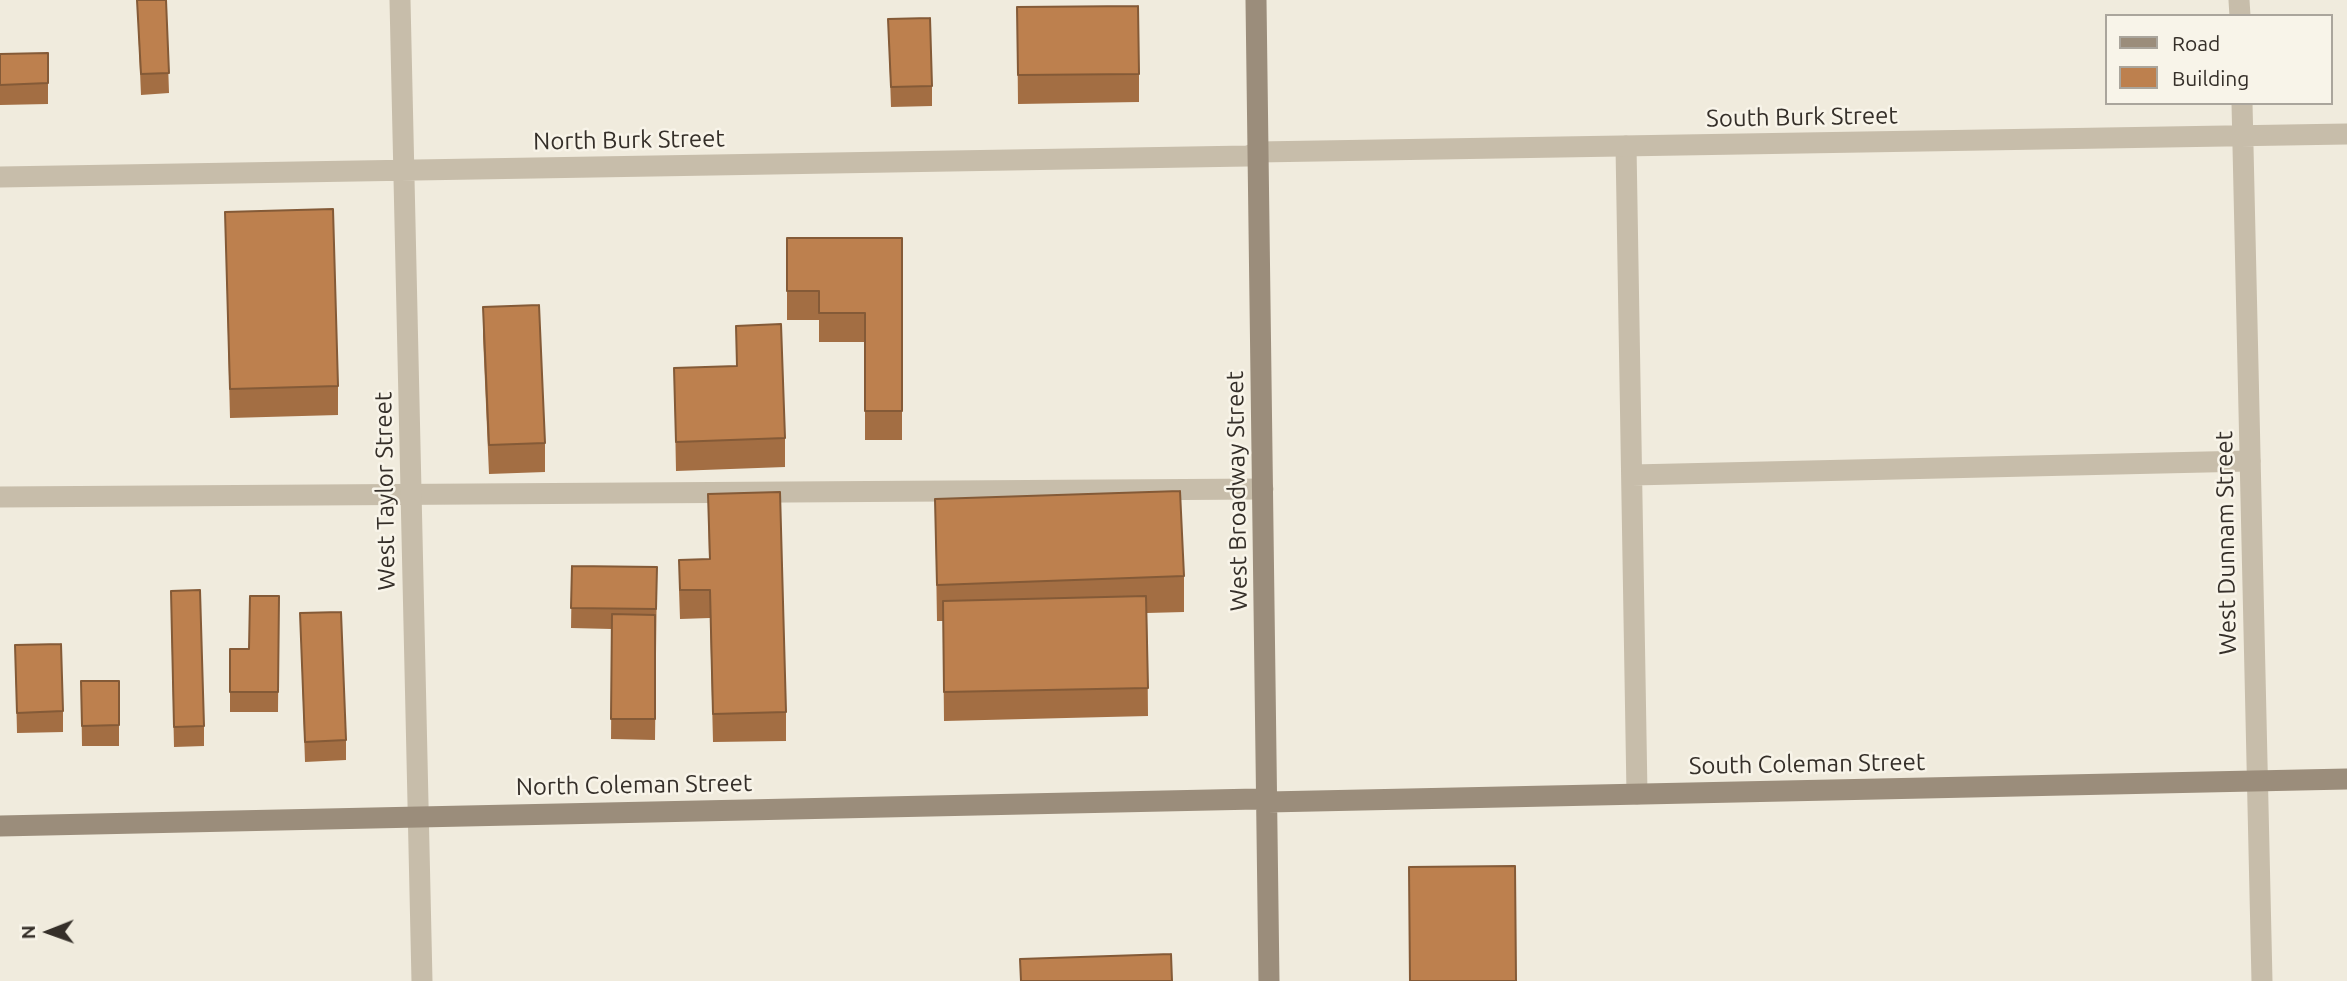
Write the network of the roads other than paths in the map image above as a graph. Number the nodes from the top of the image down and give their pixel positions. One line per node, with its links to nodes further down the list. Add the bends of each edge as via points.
1 (400, 0): 8 (street, West Taylor Street)
2 (1256, 0): 7 (street, West Broadway Street)
3 (2242, 105): 5 (street, West Dunnam Street)
4 (2347, 134): 5 (street, South Burk Street)
5 (2242, 136): 6 (street, South Burk Street); 10 (street, West Dunnam Street)
6 (1626, 146): 7 (street, South Burk Street); 11 (street)
7 (1258, 152): 8 (street, North Burk Street, via 1248,156); 12 (street, West Broadway Street)
8 (404, 170): 9 (street, North Burk Street); 13 (street, West Taylor Street)
9 (0, 177)
10 (2250, 461): 11 (street); 16 (street, West Dunnam Street)
11 (1632, 475): 17 (street)
12 (1263, 489): 13 (street); 18 (street, West Broadway Street)
13 (412, 495): 14 (street); 19 (street, West Taylor Street)
14 (0, 497)
15 (2347, 779): 16 (street, South Coleman Street)
16 (2258, 781): 17 (street, South Coleman Street); 23 (street, West Dunnam Street)
17 (1637, 794): 18 (street, South Coleman Street)
18 (1268, 802): 19 (street, North Coleman Street); 22 (street, West Broadway Street)
19 (419, 816): 20 (street, North Coleman Street); 21 (street, West Taylor Street)
20 (0, 826)
21 (422, 981)
22 (1269, 981)
23 (2262, 981)

